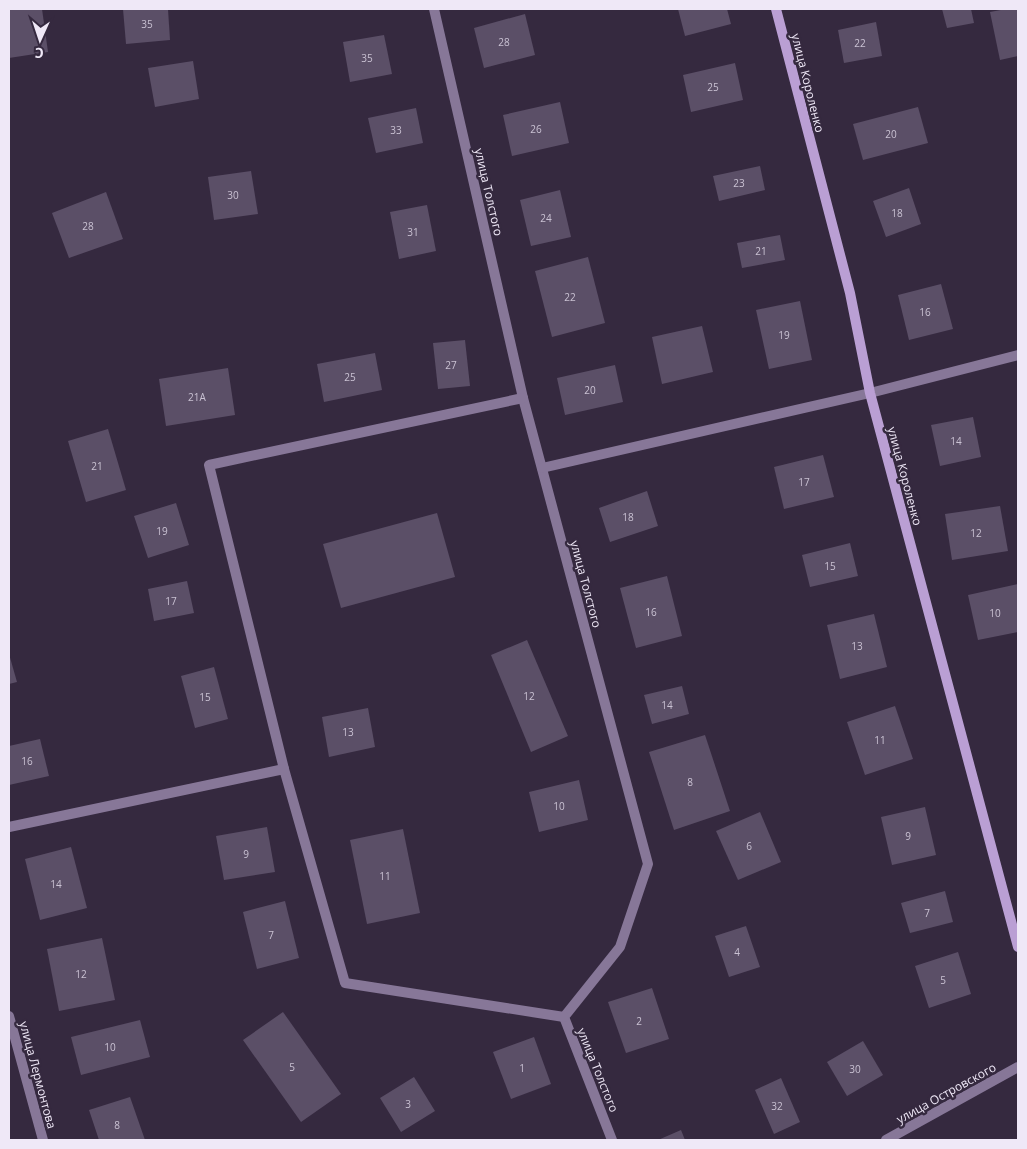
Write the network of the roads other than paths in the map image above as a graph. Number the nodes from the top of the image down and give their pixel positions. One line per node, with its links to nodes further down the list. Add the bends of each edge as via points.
1 (434, 9): 5 (street, улица Толстого)
2 (776, 9): 4 (street, улица Короленко, via 850,293)
3 (1018, 356): 4 (street)
4 (870, 393): 6 (street); 9 (street, улица Короленко)
5 (523, 398): 6 (street, улица Толстого); 7 (street, via 209,466)
6 (542, 468): 11 (street, улица Толстого, via 648,864 620,947)
7 (284, 769): 8 (street); 11 (street, via 345,983)
8 (9, 827)
9 (1018, 947)
10 (9, 1016): 13 (street, улица Лермонтова)
11 (564, 1018): 14 (street, улица Толстого)
12 (1018, 1067): 15 (street, улица Островского)
13 (43, 1140)
14 (612, 1140)
15 (886, 1140)

